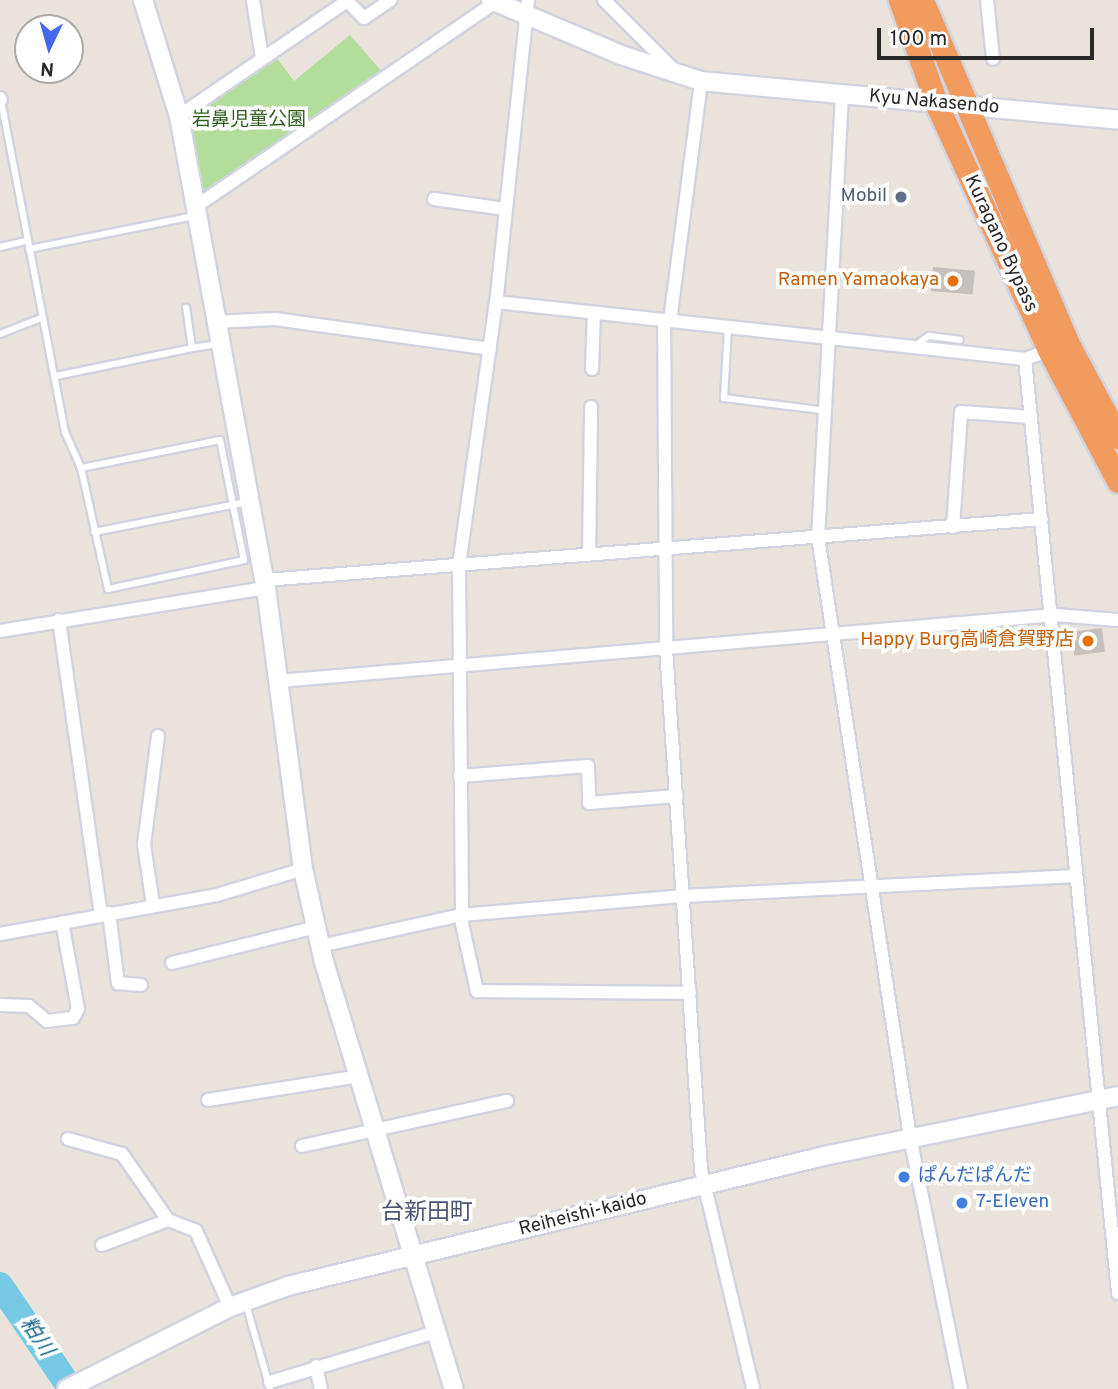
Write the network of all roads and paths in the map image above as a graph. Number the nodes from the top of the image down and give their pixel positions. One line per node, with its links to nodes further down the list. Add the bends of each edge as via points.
1 (143, 0): 18 (street)
2 (253, 0): 10 (street)
3 (391, 0): 10 (street, via 364,18 347,1)
4 (604, 0): 12 (street)
5 (900, 0): 16 (highway, Kuragano Bypass)
6 (922, 0): 17 (highway, Kuragano Bypass)
7 (987, 0): 11 (street)
8 (493, 1): 9 (street); 22 (street)
9 (526, 7): 12 (street); 21 (street)
10 (262, 58): 18 (street)
11 (993, 59)
12 (679, 75): 13 (street)
13 (701, 81): 14 (street, Kyu Nakasendo); 29 (street)
14 (842, 95): 16 (street, Kyu Nakasendo); 33 (street)
15 (1, 99): 23 (lane)
16 (936, 103): 17 (street, Kyu Nakasendo); 39 (highway, Kuragano Bypass)
17 (965, 106): 19 (street, Kyu Nakasendo); 46 (highway, Kuragano Bypass, via 1067,342)
18 (178, 116): 22 (street)
19 (1118, 120)
20 (435, 199): 21 (street)
21 (505, 209): 25 (street)
22 (196, 211): 23 (lane); 30 (street)
23 (28, 245): 24 (lane); 28 (lane)
24 (0, 247)
25 (496, 302): 27 (street); 38 (street)
26 (186, 307): 37 (lane)
27 (594, 313): 29 (street); 41 (street)
28 (41, 318): 32 (lane); 42 (lane)
29 (667, 321): 31 (street); 54 (street)
30 (214, 322): 35 (street); 38 (street, via 275,319)
31 (728, 326): 33 (street); 44 (lane, via 724,398)
32 (0, 334)
33 (825, 336): 36 (street); 44 (street)
34 (960, 340): 36 (lane, via 929,336)
35 (219, 344): 37 (lane); 49 (street)
36 (914, 346): 40 (street)
37 (192, 348): 42 (lane)
38 (490, 349): 56 (street)
39 (1049, 350): 40 (street); 48 (highway, Kuragano Bypass)
40 (1025, 359): 45 (street)
41 (593, 369)
42 (56, 376): 47 (lane, via 65,432)
43 (591, 407): 55 (street)
44 (821, 410): 53 (street)
45 (1031, 417): 50 (street); 51 (street, via 961,412)
46 (1118, 436)
47 (81, 468): 49 (lane, via 220,440); 52 (lane)
48 (1118, 481)
49 (242, 503): 52 (lane); 52 (lane, via 244,560 108,589); 57 (street)
50 (1042, 519): 51 (street); 58 (street)
51 (953, 527): 53 (street)
52 (94, 531)
53 (818, 537): 54 (street); 62 (street)
54 (663, 549): 55 (street); 63 (street)
55 (589, 555): 56 (street)
56 (458, 565): 57 (street); 64 (street)
57 (266, 584): 59 (street); 65 (street)
58 (1049, 617): 60 (street); 62 (street); 70 (street)
59 (59, 620): 61 (street); 74 (street)
60 (1118, 620)
61 (0, 631)
62 (834, 636): 63 (street); 71 (street)
63 (666, 648): 64 (street); 68 (street)
64 (459, 665): 65 (street); 67 (street)
65 (279, 681): 69 (street)
66 (158, 737): 73 (street, via 144,845)
67 (460, 776): 68 (street, via 588,766 589,803); 75 (street)
68 (677, 796): 72 (street)
69 (303, 869): 73 (street, via 218,895); 77 (street)
70 (1075, 876): 71 (street); 87 (street)
71 (872, 888): 72 (street); 90 (street)
72 (684, 895): 75 (street); 82 (street)
73 (153, 905): 74 (street)
74 (105, 913): 76 (street); 81 (street, via 118,982)
75 (461, 915): 79 (street); 82 (street, via 477,991)
76 (62, 922): 78 (street); 83 (street, via 78,1009 73,1018 47,1021 29,1006)
77 (316, 927): 79 (street); 80 (street)
78 (0, 933)
79 (320, 946): 84 (street)
80 (172, 963)
81 (141, 985)
82 (690, 993): 93 (street)
83 (0, 1005)
84 (359, 1076): 86 (street); 89 (street)
85 (1118, 1096): 87 (street, Reiheishi-kaido)
86 (208, 1100)
87 (1100, 1100): 90 (street, Reiheishi-kaido); 97 (street)
88 (507, 1101): 89 (street)
89 (375, 1129): 92 (street); 96 (street)
90 (910, 1137): 93 (street, Reiheishi-kaido); 106 (street)
91 (68, 1139): 94 (street, via 122,1154)
92 (302, 1146)
93 (705, 1185): 96 (street, Reiheishi-kaido); 105 (street)
94 (168, 1220): 95 (street); 98 (street, via 196,1231)
95 (102, 1245)
96 (414, 1256): 98 (street, Reiheishi-kaido); 99 (street)
97 (1118, 1293)
98 (238, 1304): 101 (lane); 102 (street, Reiheishi-kaido)
99 (436, 1332): 100 (street); 104 (street)
100 (316, 1366): 101 (street); 103 (street)
101 (270, 1385)
102 (67, 1389)
103 (321, 1389)
104 (454, 1389)
105 (752, 1389)
106 (961, 1389)

